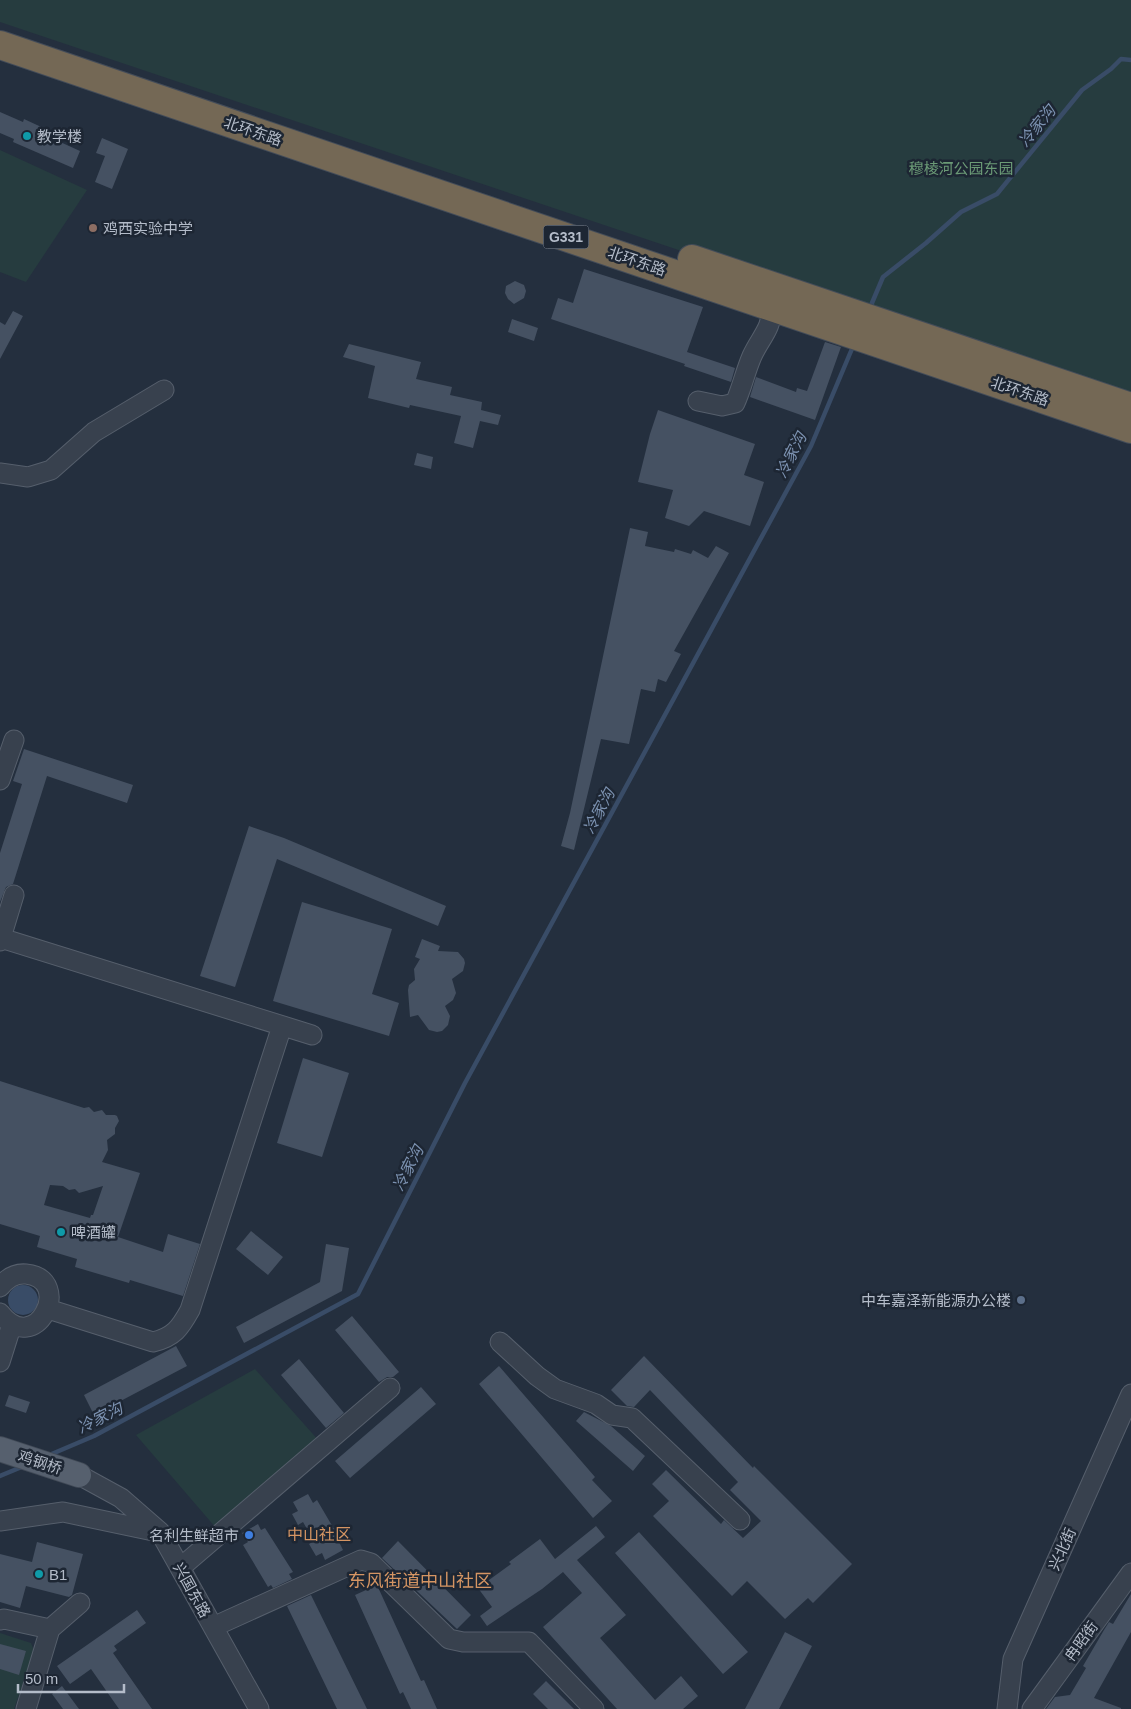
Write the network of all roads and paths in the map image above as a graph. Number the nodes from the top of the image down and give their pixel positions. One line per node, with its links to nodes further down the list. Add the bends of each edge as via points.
1 (0, 27): 6 (highway, 北环东路 / G331)
2 (0, 45): 3 (highway, 北环东路 / G331)
3 (772, 307): 5 (street, via 766,333 752,355 735,404 722,406); 7 (highway, 北环东路 / G331)
4 (164, 390): 8 (street, via 94,432 51,470 28,476)
5 (698, 401)
6 (1131, 407)
7 (1131, 429)
8 (0, 473)
9 (14, 740): 10 (street)
10 (0, 780)
11 (14, 895): 12 (street)
12 (0, 939): 13 (street)
13 (282, 1026): 14 (street); 16 (street, via 190,1310 180,1329 165,1339 153,1342)
14 (312, 1035)
15 (0, 1287): 16 (street, via 13,1276 30,1274 44,1284 50,1300)
16 (48, 1309): 17 (street, via 38,1322 30,1326 21,1326)
17 (6, 1319): 19 (street)
18 (500, 1342): 24 (street, via 555,1389 596,1404 612,1415 632,1418)
19 (0, 1362)
20 (390, 1388): 27 (street)
21 (1131, 1394): 36 (street, 兴北街, via 1013,1659)
22 (0, 1449): 23 (main road, 鸡钢桥)
23 (79, 1475): 26 (street, 兴国东路, via 121,1498)
24 (740, 1520)
25 (0, 1521): 26 (street, via 63,1512)
26 (160, 1532): 27 (street, 兴国东路)
27 (180, 1568): 31 (street, 兴国东路)
28 (1131, 1573): 37 (street, 冉昭街)
29 (80, 1603): 32 (street)
30 (0, 1620): 32 (street)
31 (213, 1627): 34 (street, 兴国东路); 35 (street, via 362,1560 371,1563 449,1639 529,1642)
32 (50, 1629): 33 (street)
33 (26, 1709)
34 (259, 1709)
35 (594, 1709)
36 (1008, 1709)
37 (1032, 1709)

